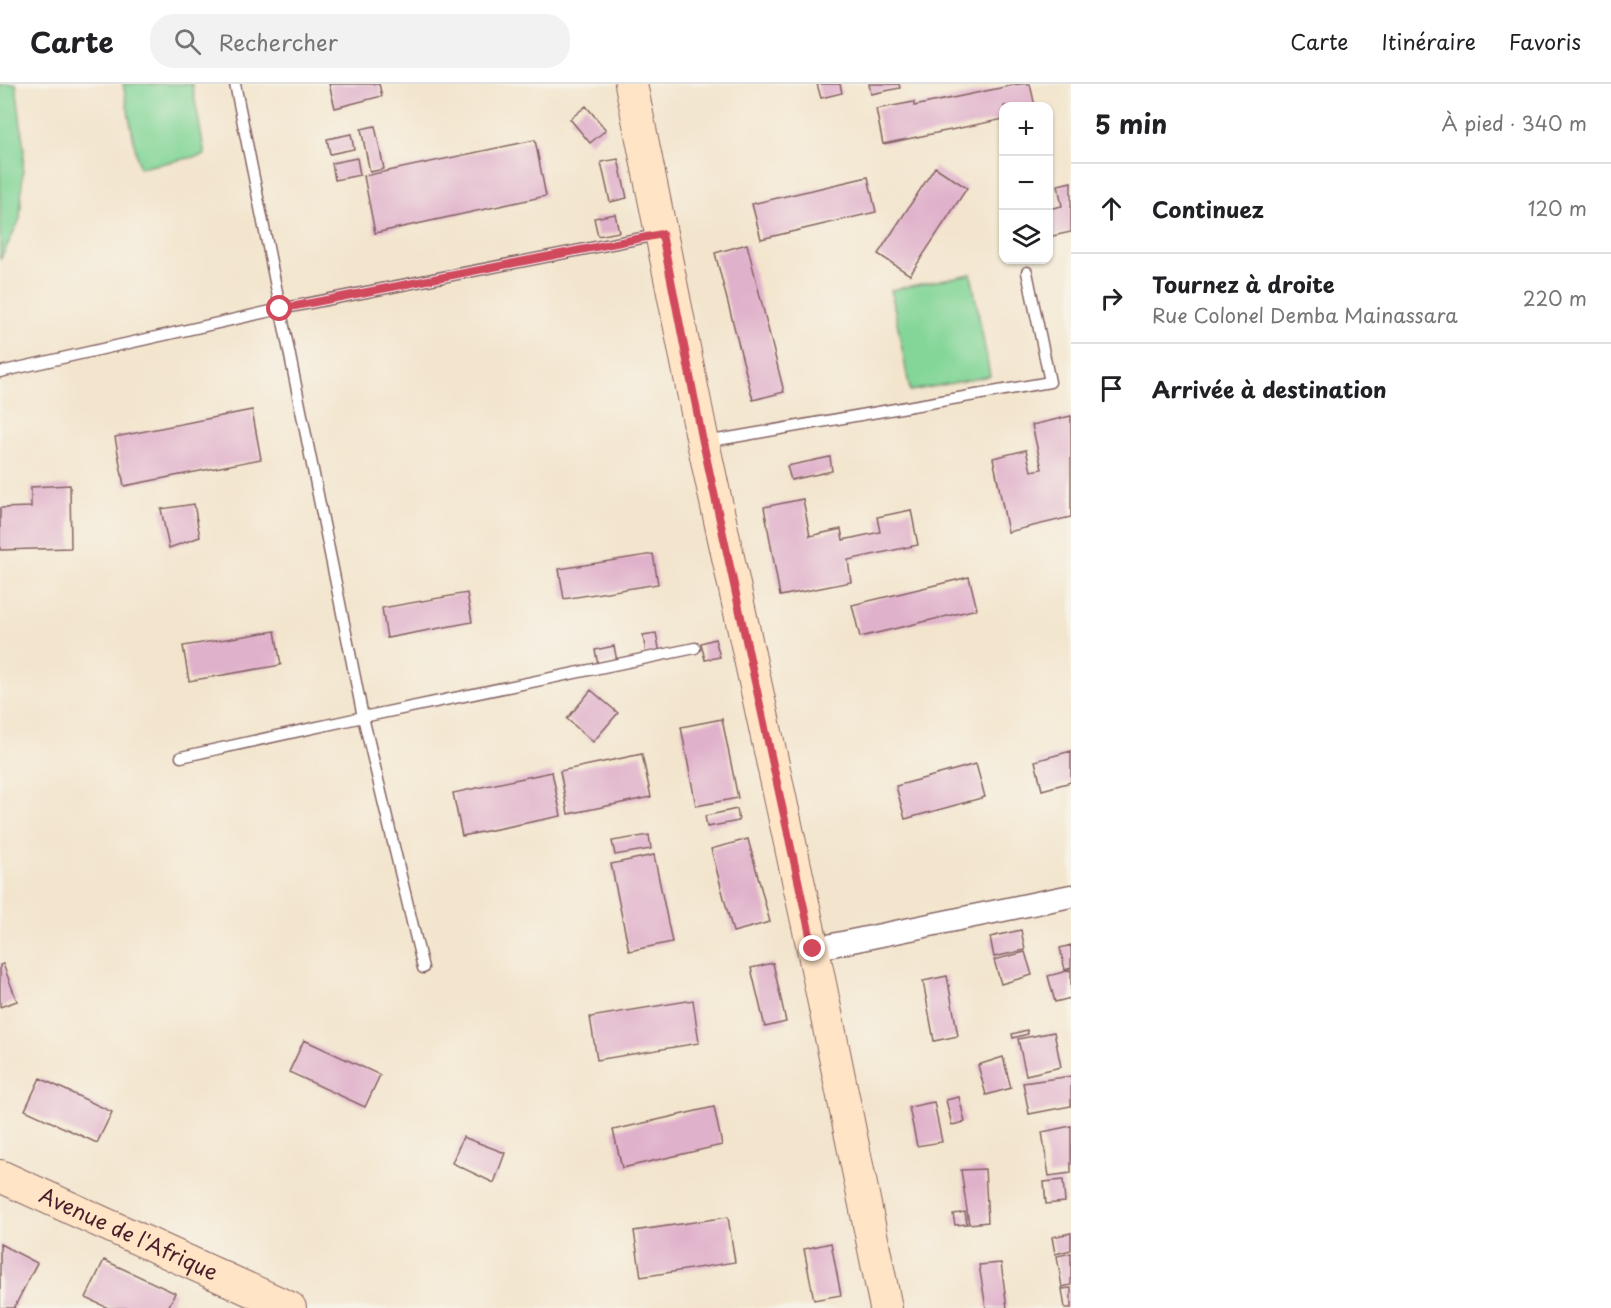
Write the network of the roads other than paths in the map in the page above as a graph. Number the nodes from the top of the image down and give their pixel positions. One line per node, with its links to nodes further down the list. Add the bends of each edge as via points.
1 (235, 84): 5 (lane)
2 (631, 84): 3 (street)
3 (662, 234): 5 (lane); 7 (street)
4 (1027, 272): 7 (lane, via 1050,382)
5 (280, 309): 6 (lane); 9 (lane)
6 (0, 372)
7 (703, 442): 12 (street)
8 (695, 648): 9 (lane)
9 (363, 717): 10 (lane); 13 (lane)
10 (181, 757)
11 (1071, 896): 12 (street)
12 (813, 949): 16 (street)
13 (423, 968)
14 (0, 1176): 15 (street, Avenue de l'Afrique)
15 (290, 1308)
16 (886, 1308)

